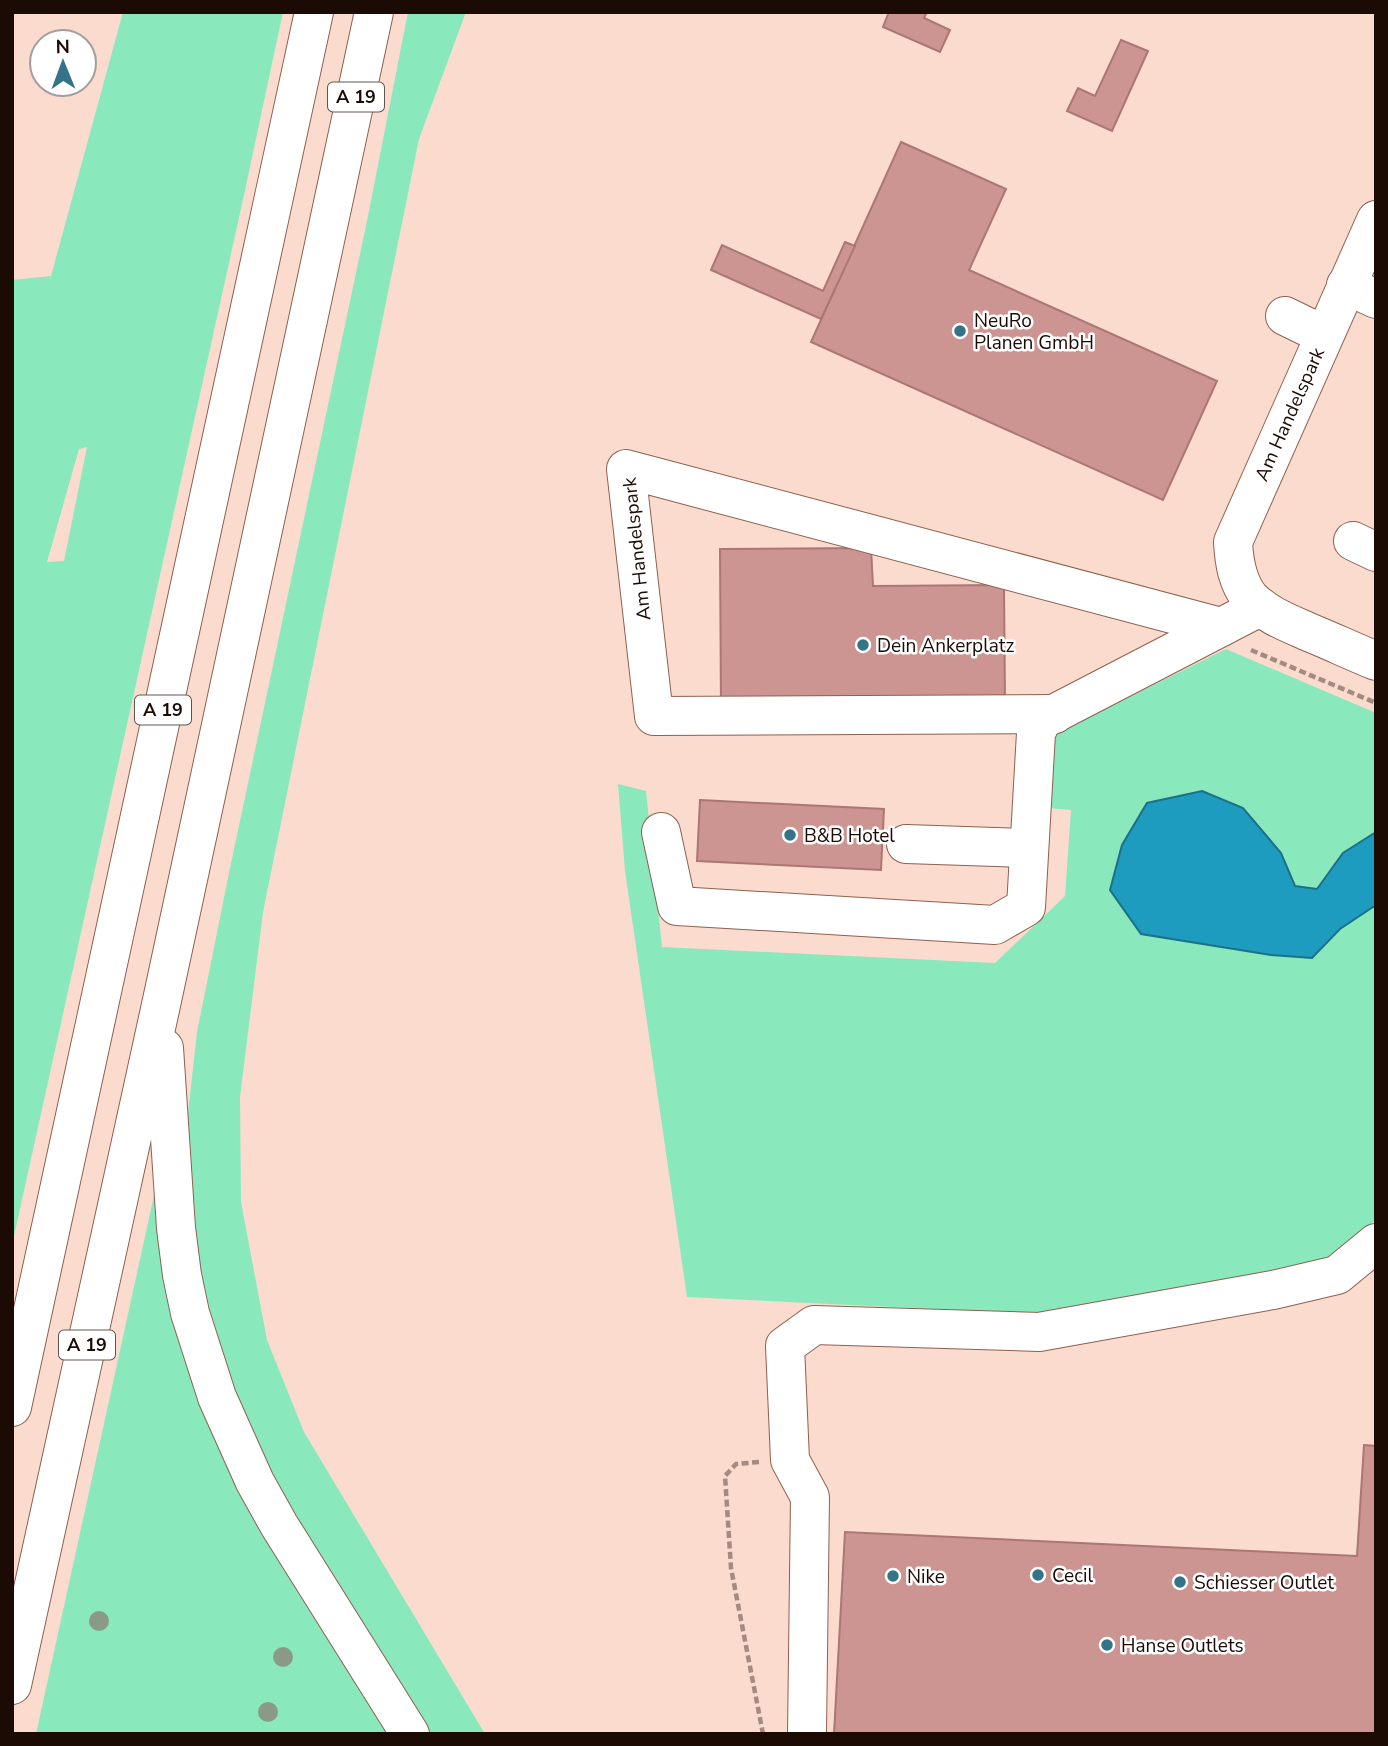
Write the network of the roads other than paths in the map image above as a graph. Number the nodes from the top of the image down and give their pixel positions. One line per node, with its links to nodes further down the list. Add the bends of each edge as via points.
1 (314, 12): 16 (main road, A 19)
2 (374, 12): 14 (main road, A 19)
3 (1376, 220): 4 (main road, Am Handelspark)
4 (1361, 292): 6 (main road, Am Handelspark)
5 (1285, 316): 6 (main road)
6 (1324, 335): 7 (main road, Am Handelspark, via 1233,542 1241,583)
7 (1260, 607): 8 (main road, Am Handelspark); 9 (main road, Am Handelspark)
8 (1234, 638): 10 (main road, Am Handelspark); 10 (main road, Am Handelspark, via 626,469 654,716)
9 (1376, 662)
10 (1055, 714): 13 (main road, Am Handelspark, via 1042,720 1035,733)
11 (661, 832): 13 (main road, Am Handelspark, via 677,906 995,925 1026,907)
12 (906, 844): 13 (main road)
13 (1028, 848)
14 (161, 1005): 17 (main road, A 19); 18 (main road, via 182,1275 217,1397 261,1493)
15 (1375, 1246): 19 (main road, via 1337,1275 1039,1332 814,1325 785,1346 790,1460 810,1497)
16 (12, 1407)
17 (12, 1685)
18 (410, 1734)
19 (807, 1734)

